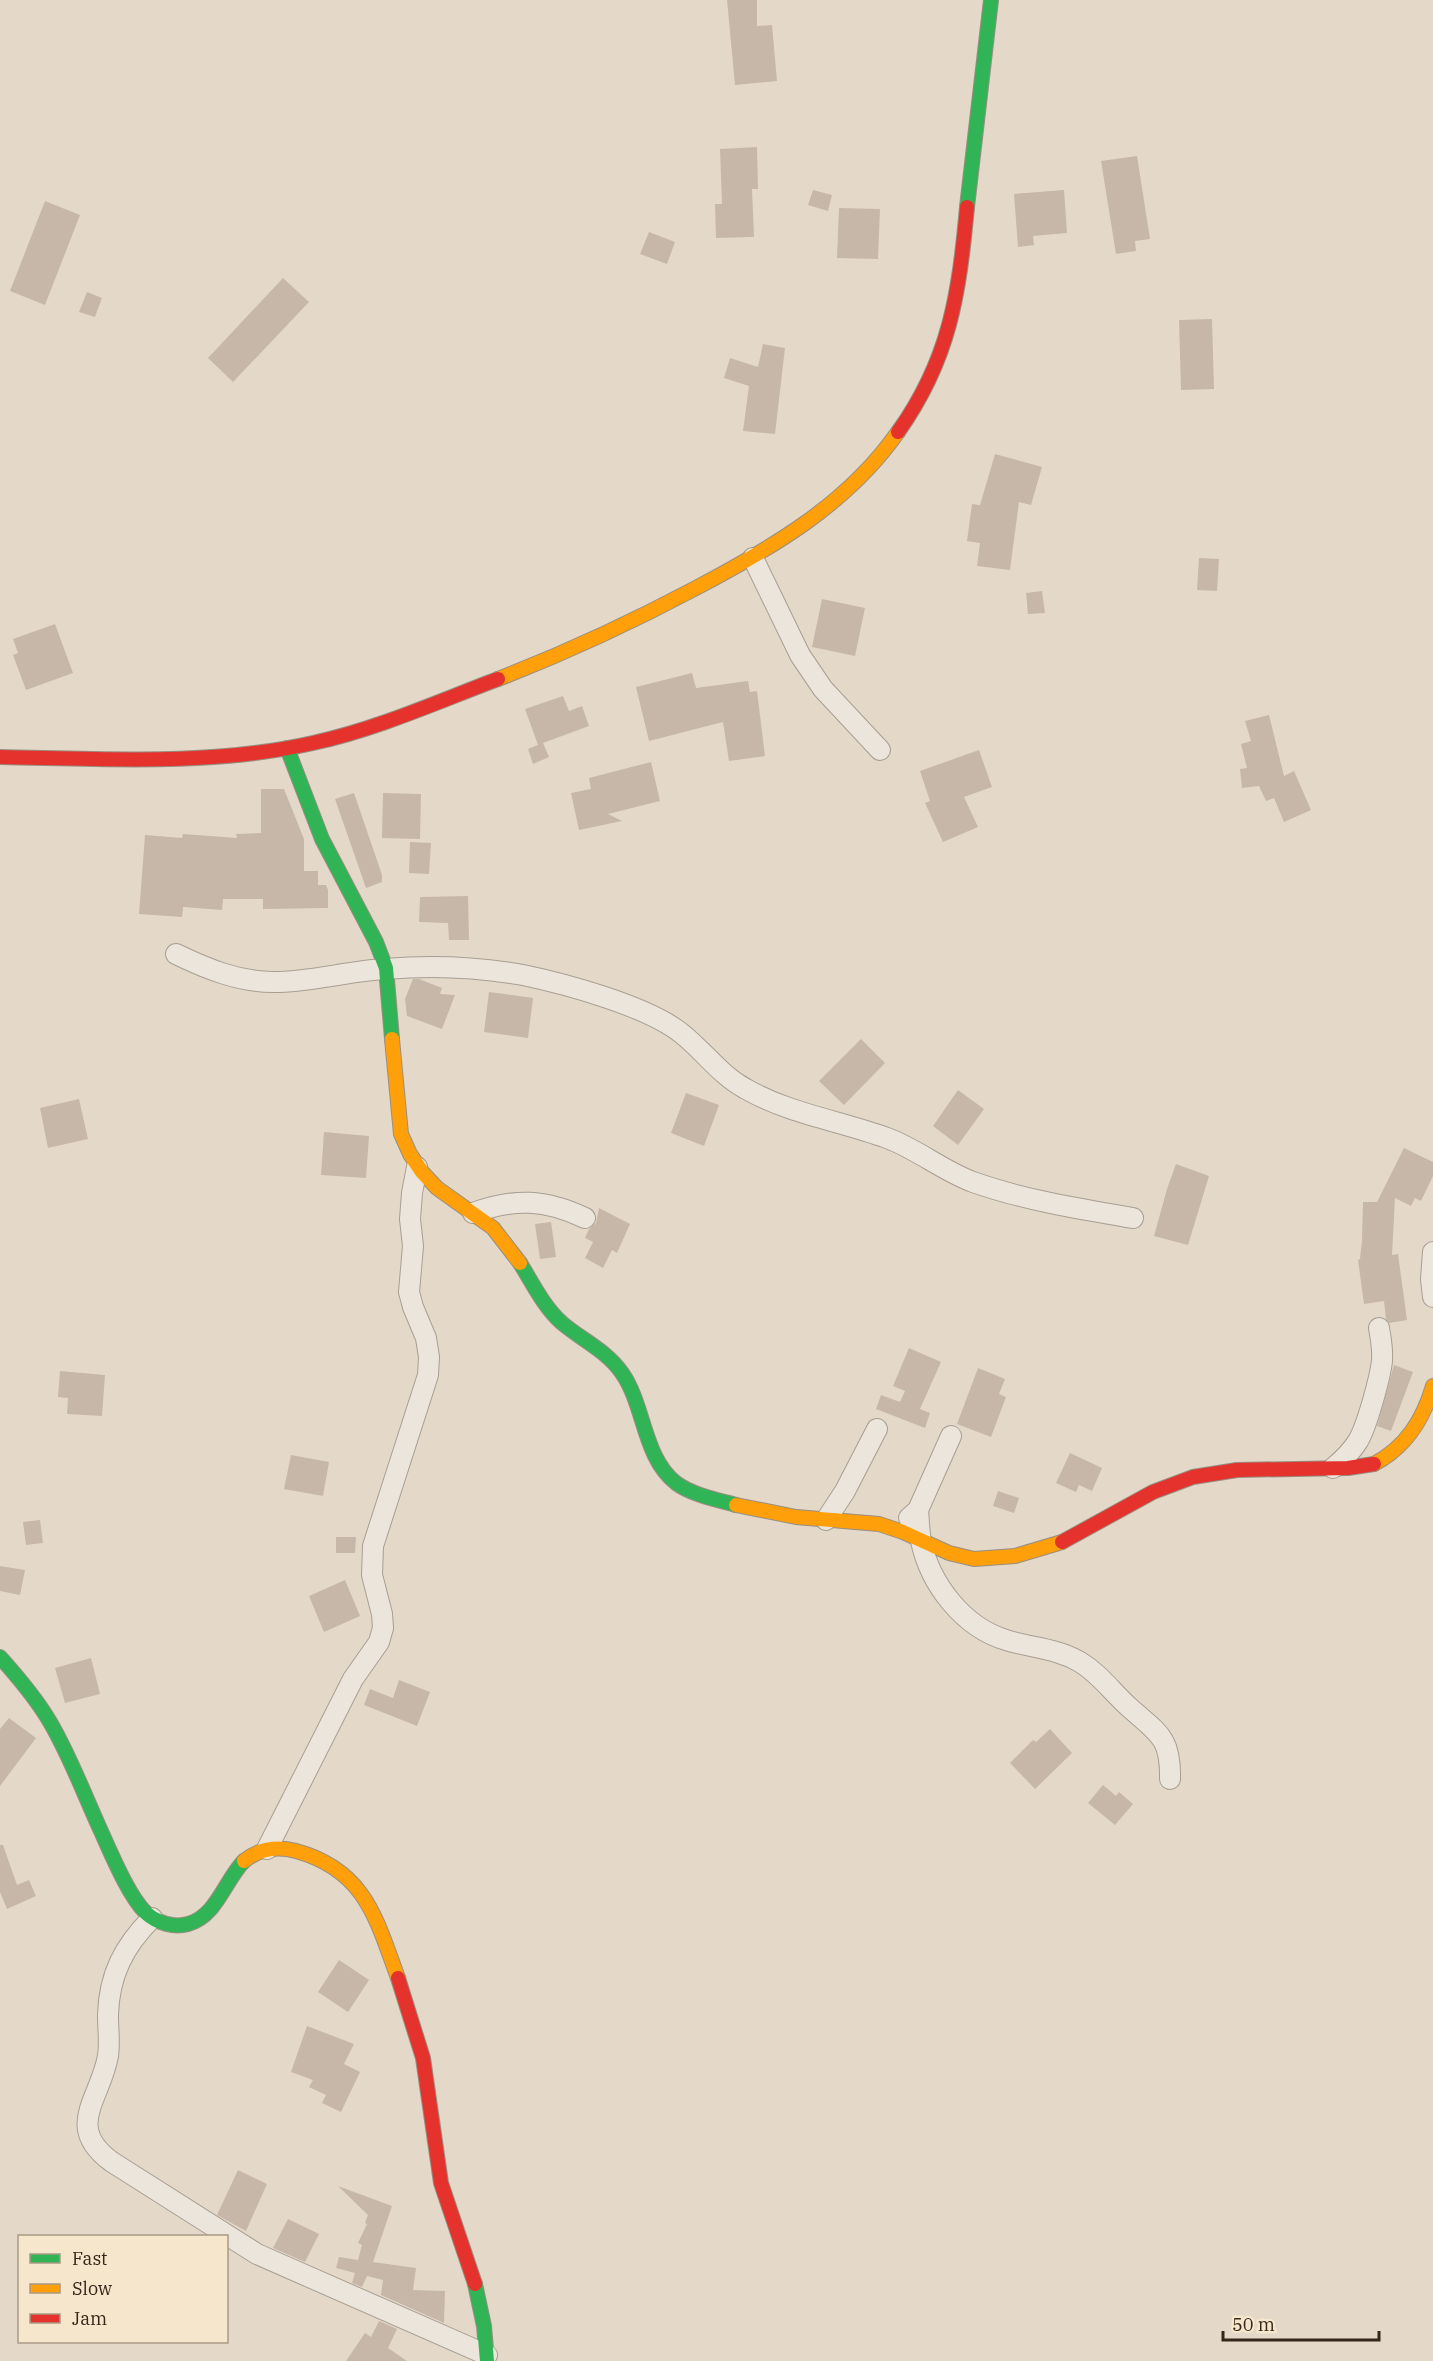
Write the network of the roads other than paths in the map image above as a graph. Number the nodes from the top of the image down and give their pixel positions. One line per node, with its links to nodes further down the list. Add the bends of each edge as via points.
1 (991, 0): 2 (street, via 958,297 941,354 921,396 891,441 854,484 805,524)
2 (753, 558): 3 (street, via 654,611 535,664 351,734); 4 (street, via 800,655 823,689)
3 (288, 748): 5 (street, via 148,758); 7 (street, via 336,870 379,947)
4 (880, 750)
5 (0, 757)
6 (176, 954): 7 (street, via 207,969 273,982)
7 (386, 968): 8 (street, via 401,1134); 11 (street, via 455,967 522,975 589,992 658,1018 681,1033 722,1073 774,1102 905,1145 974,1182 1037,1200)
8 (417, 1167): 9 (street, via 440,1190); 25 (street, via 410,1219 410,1292 426,1338 428,1375 373,1546 372,1575 383,1628)
9 (473, 1213): 10 (street, via 530,1202 549,1204); 20 (street, via 513,1250 555,1316 612,1361 625,1377 657,1459 677,1484 780,1516)
10 (585, 1218)
11 (1133, 1218)
12 (1433, 1252): 13 (street)
13 (1433, 1297)
14 (1379, 1328): 18 (street, via 1382,1363 1366,1419 1348,1455)
15 (1433, 1386): 18 (street, via 1420,1420 1390,1456 1370,1466)
16 (877, 1429): 20 (street)
17 (951, 1436): 19 (street)
18 (1333, 1468): 22 (street, via 1226,1472 1191,1478 1141,1498 1068,1540 1009,1556 974,1559)
19 (918, 1510): 21 (street, via 896,1524); 22 (street)
20 (826, 1520): 21 (street)
21 (883, 1525): 22 (street)
22 (921, 1541): 24 (street, via 929,1567 965,1618 1007,1641 1056,1651 1101,1678 1163,1738 1170,1758)
23 (0, 1657): 26 (street, via 50,1723 105,1842 138,1902)
24 (1170, 1779)
25 (267, 1849): 26 (street, via 247,1859 231,1874 208,1912 190,1924 170,1926); 29 (street, via 320,1858 361,1891 374,1915 423,2058 441,2185 470,2268 482,2315)
26 (152, 1918): 27 (street, via 135,1935 114,1975 108,1998 108,2055 87,2114 86,2128 100,2154)
27 (227, 2235)
28 (228, 2236): 29 (street, via 257,2254)
29 (487, 2358)

